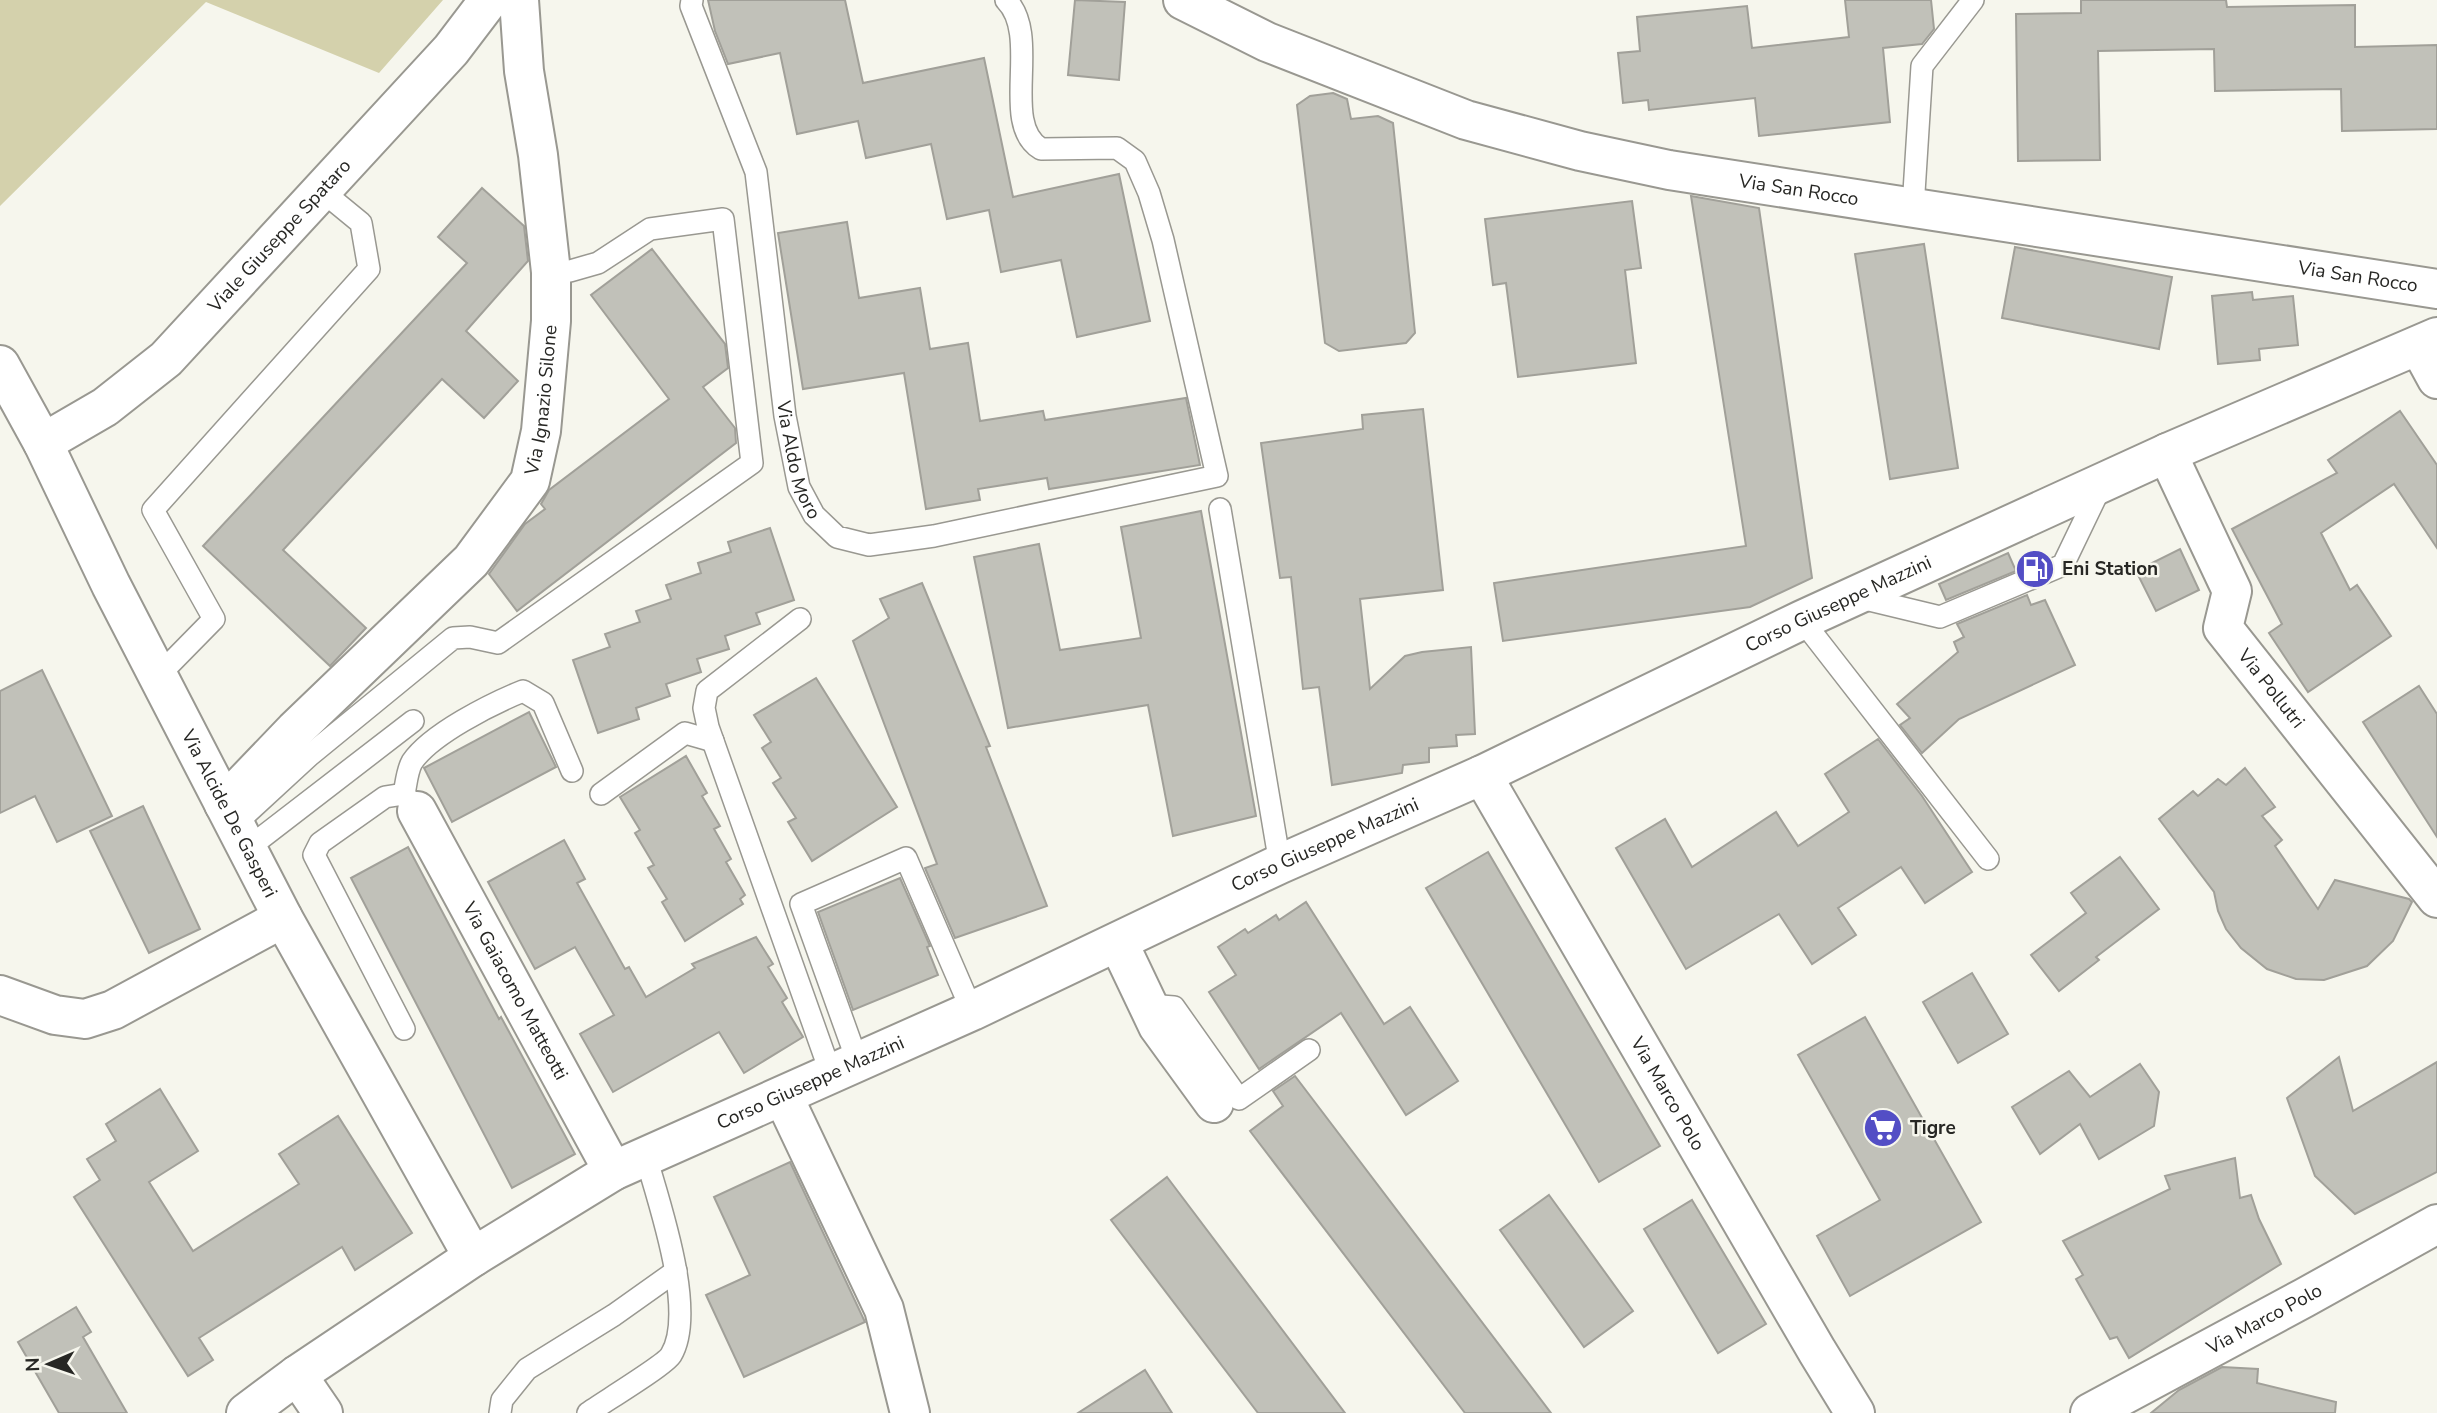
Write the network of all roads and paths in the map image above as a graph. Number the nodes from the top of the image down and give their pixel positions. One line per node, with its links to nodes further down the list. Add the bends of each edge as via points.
1 (489, 0): 7 (street, Viale Giuseppe Spataro, via 452,50)
2 (519, 0): 9 (street, Via Ignazio Silone)
3 (692, 0): 4 (lane, Via Aldo Moro, via 707,51 756,172 785,416 799,487 821,523 838,537 869,545 934,536 1217,476 1163,240 1135,161 1117,148 1041,149 1031,143 1021,120 1023,78 1016,9)
4 (1006, 0)
5 (1182, 0): 8 (street, Via San Rocco, via 1267,42 1466,120 1669,170)
6 (1973, 0): 8 (lane, via 1922,65)
7 (323, 191): 14 (street, Viale Giuseppe Spataro, via 166,359 105,407); 21 (lane, via 360,223 369,269 153,510 214,619)
8 (1913, 208): 10 (street, Via San Rocco)
9 (551, 272): 28 (street, Via Ignazio Silone, via 541,430 530,481 471,561 295,730); 28 (lane, via 598,263 650,229 723,219 752,463 498,643 453,638 310,755)
10 (2437, 289)
11 (2428, 342): 13 (street); 15 (street, Corso Giuseppe Mazzini)
12 (0, 365): 14 (street, Via Alcide De Gasperi)
13 (2437, 379)
14 (43, 443): 21 (street, Via Alcide De Gasperi)
15 (2167, 453): 16 (street, Corso Giuseppe Mazzini); 31 (street, Via Pollutri, via 2232,591 2223,628)
16 (2103, 482): 18 (street, Corso Giuseppe Mazzini); 18 (lane, via 2063,565 1940,617)
17 (1220, 509): 30 (lane)
18 (1855, 596): 20 (street, Corso Giuseppe Mazzini)
19 (800, 619): 23 (lane, via 707,691 704,708)
20 (1802, 620): 25 (street, Corso Giuseppe Mazzini); 29 (lane)
21 (158, 676): 28 (street, Via Alcide De Gasperi)
22 (413, 721): 28 (lane)
23 (713, 741): 26 (lane, via 685,733); 39 (lane)
24 (572, 771): 27 (lane, via 543,702 523,691 490,704 429,745 411,764)
25 (1482, 775): 30 (street, Corso Giuseppe Mazzini); 52 (street, Via Marco Polo)
26 (601, 794)
27 (411, 803): 37 (lane, via 385,797 320,843 314,855); 42 (street, Via Gaiacomo Matteotti)
28 (235, 826): 32 (street, Via Alcide De Gasperi)
29 (1988, 859)
30 (1280, 864): 33 (street, Corso Giuseppe Mazzini)
31 (2437, 898)
32 (283, 918): 34 (street, via 113,1010 85,1019 55,1015); 44 (street, Via Alcide De Gasperi)
33 (1118, 942): 35 (street); 36 (street, Corso Giuseppe Mazzini)
34 (0, 995)
35 (1148, 1005): 38 (lane, via 1174,1007 1239,1099); 41 (street)
36 (972, 1011): 39 (street, Corso Giuseppe Mazzini); 39 (lane, via 906,858 825,893 801,904)
37 (404, 1029)
38 (1309, 1050)
39 (845, 1069): 40 (street, Corso Giuseppe Mazzini)
40 (783, 1096): 42 (street, Corso Giuseppe Mazzini); 51 (street, via 884,1309)
41 (1214, 1103)
42 (630, 1164): 44 (street, Corso Giuseppe Mazzini); 45 (lane)
43 (2437, 1224): 53 (street, Via Marco Polo)
44 (473, 1257): 46 (street, Corso Giuseppe Mazzini)
45 (676, 1271): 49 (lane, via 527,1369 502,1401); 50 (lane, via 678,1337 670,1357)
46 (297, 1375): 47 (street, Corso Giuseppe Mazzini); 48 (street)
47 (246, 1413)
48 (323, 1413)
49 (500, 1413)
50 (588, 1413)
51 (910, 1413)
52 (1855, 1413)
53 (2090, 1413)

